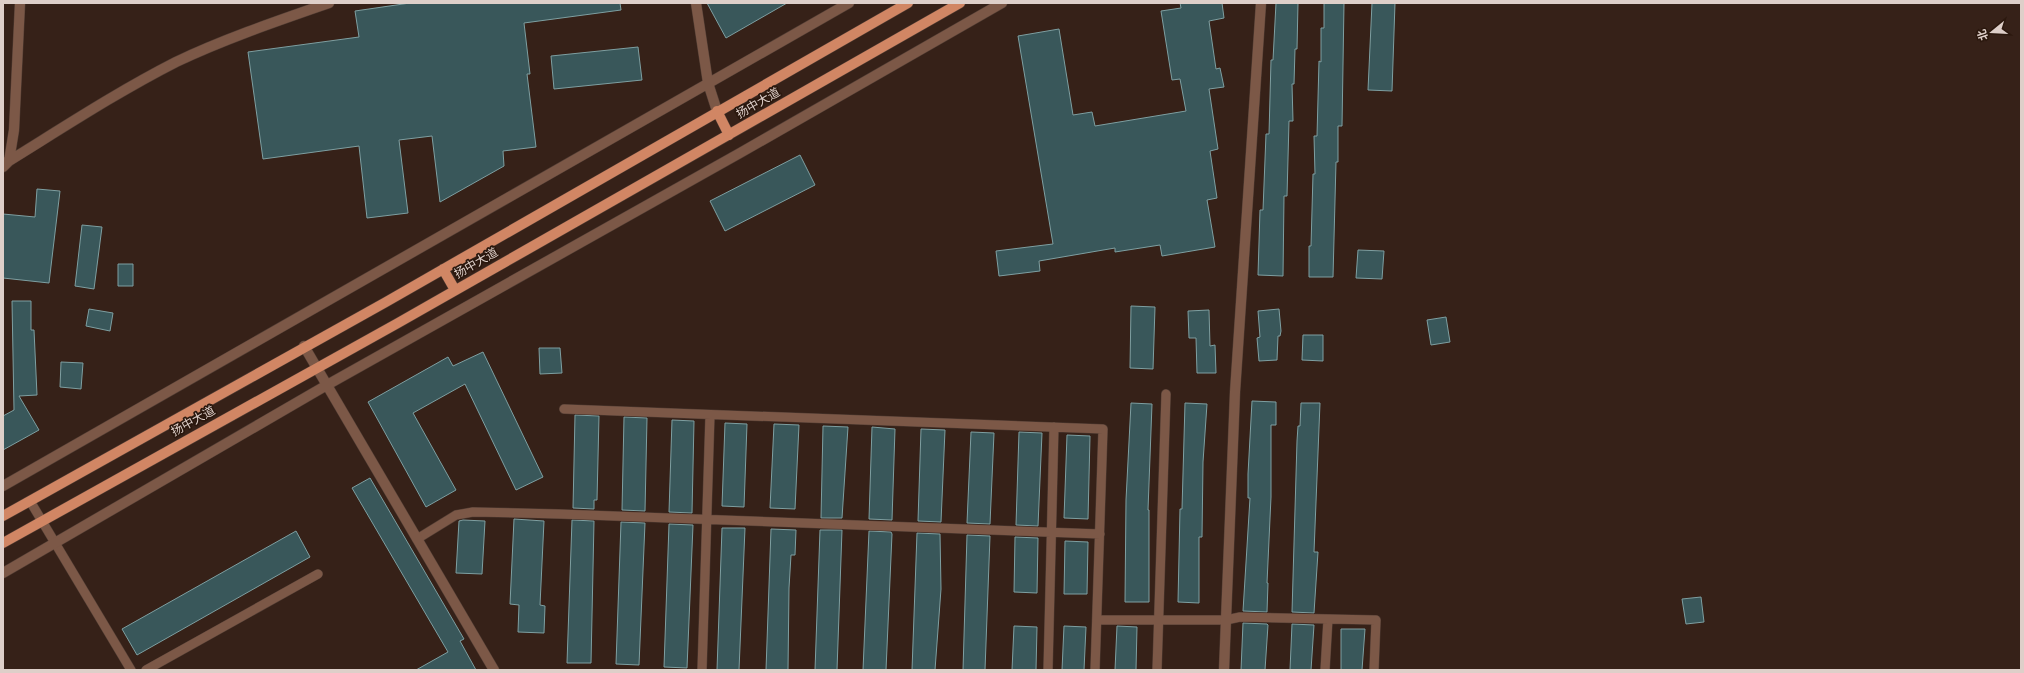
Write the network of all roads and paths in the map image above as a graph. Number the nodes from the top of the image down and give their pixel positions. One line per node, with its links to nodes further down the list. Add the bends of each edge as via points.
1 (20, 3): 12 (street, via 14,130)
2 (329, 3): 12 (street, via 268,24 177,62 83,115)
3 (696, 3): 9 (street)
4 (849, 3): 9 (street)
5 (908, 3): 10 (main road, 扬中大道)
6 (960, 3): 11 (main road, 扬中大道)
7 (1002, 3): 17 (street)
8 (1261, 3): 37 (street, via 1235,392)
9 (708, 83): 10 (street); 22 (street)
10 (717, 112): 11 (main road); 13 (main road, 扬中大道)
11 (729, 134): 14 (main road, 扬中大道)
12 (5, 164)
13 (443, 269): 14 (main road); 15 (main road, 扬中大道)
14 (455, 290): 16 (main road, 扬中大道)
15 (304, 346): 16 (street); 23 (main road, 扬中大道)
16 (317, 367): 17 (street); 26 (main road, 扬中大道)
17 (327, 385): 29 (street); 31 (street)
18 (1166, 394): 36 (lane)
19 (564, 409): 20 (lane)
20 (710, 415): 21 (lane); 25 (lane)
21 (1054, 428): 27 (lane); 28 (lane, via 1103,429)
22 (3, 486)
23 (30, 501): 24 (main road, 扬中大道); 26 (lane)
24 (3, 516)
25 (706, 519): 27 (lane); 29 (lane, via 473,512 456,515); 41 (lane)
26 (41, 521): 30 (main road, 扬中大道); 31 (lane)
27 (1052, 532): 28 (lane); 42 (lane)
28 (1100, 534): 35 (lane)
29 (417, 539): 40 (street)
30 (3, 543)
31 (54, 544): 32 (street); 38 (lane)
32 (3, 573)
33 (318, 574): 39 (lane)
34 (1328, 619): 37 (lane, via 1240,617); 46 (lane); 47 (lane, via 1376,620)
35 (1097, 620): 36 (lane); 43 (lane)
36 (1159, 620): 37 (lane); 44 (lane)
37 (1226, 620): 45 (street)
38 (131, 670)
39 (146, 670)
40 (494, 670)
41 (702, 670)
42 (1048, 670)
43 (1095, 670)
44 (1157, 670)
45 (1224, 670)
46 (1325, 670)
47 (1374, 670)

